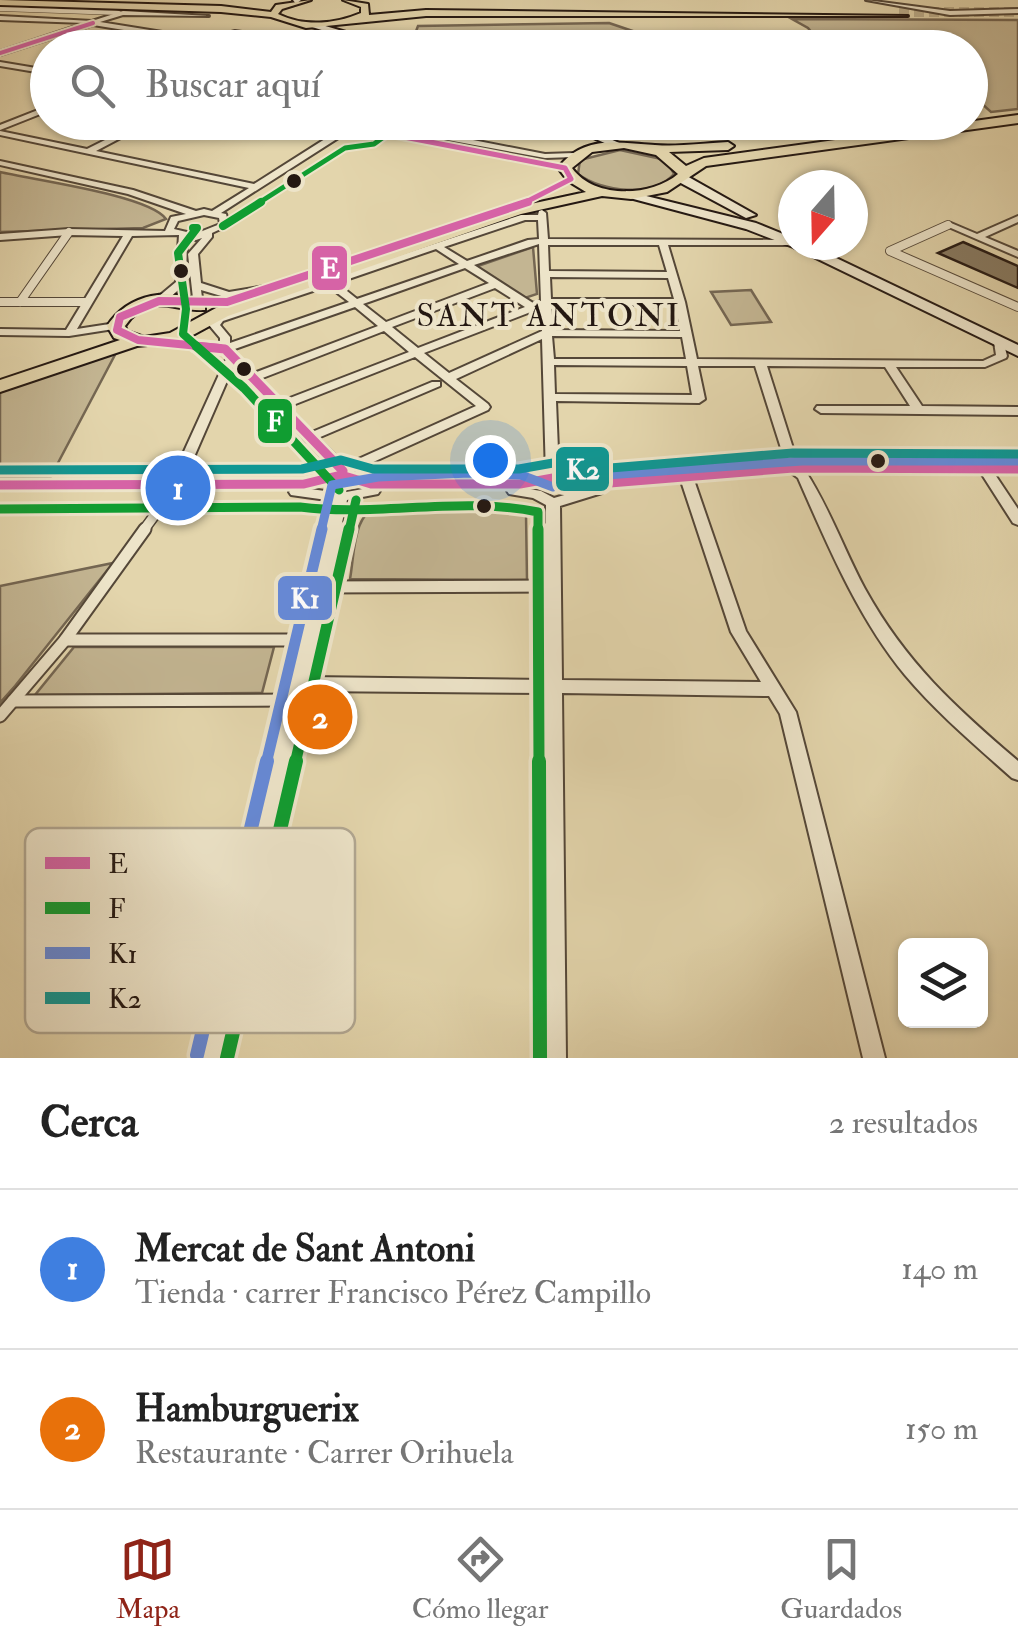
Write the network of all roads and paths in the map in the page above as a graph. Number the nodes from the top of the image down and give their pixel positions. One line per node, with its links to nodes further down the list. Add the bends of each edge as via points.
1 (72, 0): 4 (main road, via 236,6)
2 (347, 0): 6 (main road)
3 (869, 0): 7 (street, via 950,13)
4 (297, 1): 9 (main road)
5 (0, 5): 8 (street); 9 (main road)
6 (365, 6): 12 (main road); 12 (main road, via 901,14)
7 (1018, 11)
8 (119, 13): 10 (street); 13 (street)
9 (273, 15): 14 (main road)
10 (206, 16)
11 (0, 18): 13 (street)
12 (356, 19): 15 (main road); 20 (main road, via 349,24)
13 (93, 23): 16 (street); 17 (street)
14 (297, 24): 15 (main road); 18 (street)
15 (315, 24): 19 (main road)
16 (75, 30)
17 (137, 30)
18 (285, 30)
19 (334, 30)
20 (358, 30)
21 (30, 47): 22 (street)
22 (6, 56): 23 (street); 24 (street)
23 (0, 64): 25 (street)
24 (30, 64)
25 (30, 68)
26 (30, 117): 29 (street)
27 (1018, 118): 28 (main road)
28 (988, 122)
29 (0, 131): 30 (street)
30 (30, 138)
31 (38, 140): 41 (street)
32 (112, 140): 41 (street)
33 (328, 140): 46 (street)
34 (432, 140): 44 (street)
35 (455, 140): 42 (street, via 546,156)
36 (578, 140): 42 (main road)
37 (603, 140): 39 (main road)
38 (849, 140): 40 (main road); 45 (main road, via 704,162)
39 (620, 146): 40 (main road); 42 (main road)
40 (647, 149): 45 (main road, via 673,158)
41 (88, 152): 46 (street)
42 (580, 153): 44 (main road)
43 (0, 166): 50 (street, via 130,192); 55 (street, via 164,208)
44 (568, 173): 47 (main road); 76 (main road, via 526,203)
45 (682, 175): 48 (main road, via 662,190); 58 (main road)
46 (252, 186): 51 (street)
47 (607, 192): 48 (main road); 49 (main road)
48 (630, 194): 60 (main road)
49 (517, 211): 52 (street, via 538,210); 86 (main road)
50 (193, 213): 51 (street); 55 (street)
51 (215, 213): 59 (street, via 225,225)
52 (542, 218): 64 (street); 66 (street, via 524,217)
53 (1018, 220): 61 (street)
54 (948, 225): 61 (street); 85 (street, via 890,251)
55 (175, 229): 57 (street); 59 (street); 77 (street, via 181,283)
56 (69, 232): 57 (street); 62 (street); 79 (street)
57 (130, 232): 80 (street)
58 (778, 232)
59 (210, 234): 75 (street, via 193,254)
60 (778, 235)
61 (978, 238): 67 (street)
62 (2, 240)
63 (778, 241): 65 (street)
64 (544, 242): 65 (street); 70 (street); 71 (street)
65 (663, 242): 72 (street)
66 (437, 246): 70 (street); 73 (street)
67 (1018, 254)
68 (833, 260): 95 (main road)
69 (848, 260): 94 (main road)
70 (466, 264): 74 (street); 83 (street)
71 (545, 274): 72 (street); 81 (street)
72 (674, 275): 82 (street)
73 (330, 282): 83 (street); 96 (street, via 220,319 214,325 225,336)
74 (496, 284): 84 (street); 87 (street)
75 (197, 285): 76 (street, via 228,294); 86 (street)
76 (266, 289): 86 (main road)
77 (162, 299): 86 (main road); 91 (main road, via 127,311)
78 (0, 302): 79 (street)
79 (20, 302): 80 (street)
80 (86, 302): 89 (street)
81 (546, 302): 82 (street); 84 (street); 90 (street)
82 (680, 302): 92 (street)
83 (356, 304): 87 (street); 96 (street)
84 (532, 307): 98 (street)
85 (1018, 307)
86 (198, 315): 93 (main road); 96 (street)
87 (384, 326): 98 (street); 104 (street)
88 (0, 332): 89 (street)
89 (69, 333): 91 (street)
90 (547, 333): 92 (street); 99 (street); 105 (street)
91 (124, 334): 93 (main road); 103 (main road); 106 (main road)
92 (685, 334): 100 (street)
93 (168, 340): 96 (street)
94 (1018, 341)
95 (999, 342): 97 (main road); 102 (street, via 1002,356 984,364)
96 (224, 351): 104 (street); 120 (street)
97 (1018, 351)
98 (417, 352): 105 (street); 108 (street)
99 (548, 362): 100 (street); 107 (street)
100 (692, 362): 101 (street); 107 (street, via 699,399)
101 (760, 363): 102 (street); 113 (street)
102 (888, 363): 110 (street)
103 (0, 374)
104 (254, 378): 108 (street)
105 (442, 381): 112 (street); 117 (street, via 484,407)
106 (0, 386)
107 (549, 397): 119 (street)
108 (279, 406): 112 (street)
109 (821, 408): 110 (street)
110 (918, 410): 111 (street)
111 (1018, 412)
112 (308, 438): 117 (street)
113 (798, 472): 115 (street); 116 (street); 134 (street, via 864,602 900,656)
114 (1018, 472): 115 (street)
115 (988, 473): 124 (street)
116 (687, 480): 121 (street); 130 (street, via 738,632)
117 (342, 484): 119 (street); 120 (street); 126 (street)
118 (0, 485): 120 (street)
119 (543, 485): 121 (street); 123 (street)
120 (173, 489): 122 (street); 127 (street)
121 (570, 491): 123 (street)
122 (0, 494)
123 (553, 503): 125 (street)
124 (1018, 520)
125 (554, 586): 126 (street); 129 (street)
126 (322, 587): 128 (street)
127 (65, 640): 128 (street); 132 (street)
128 (310, 640): 131 (street)
129 (554, 686): 130 (street); 131 (street); 138 (street)
130 (774, 689): 139 (street, via 788,712)
131 (298, 692): 132 (street); 135 (street)
132 (12, 701): 133 (street)
133 (0, 716)
134 (1018, 772)
135 (266, 828)
136 (218, 1033): 137 (street)
137 (212, 1058)
138 (555, 1058)
139 (874, 1058)

